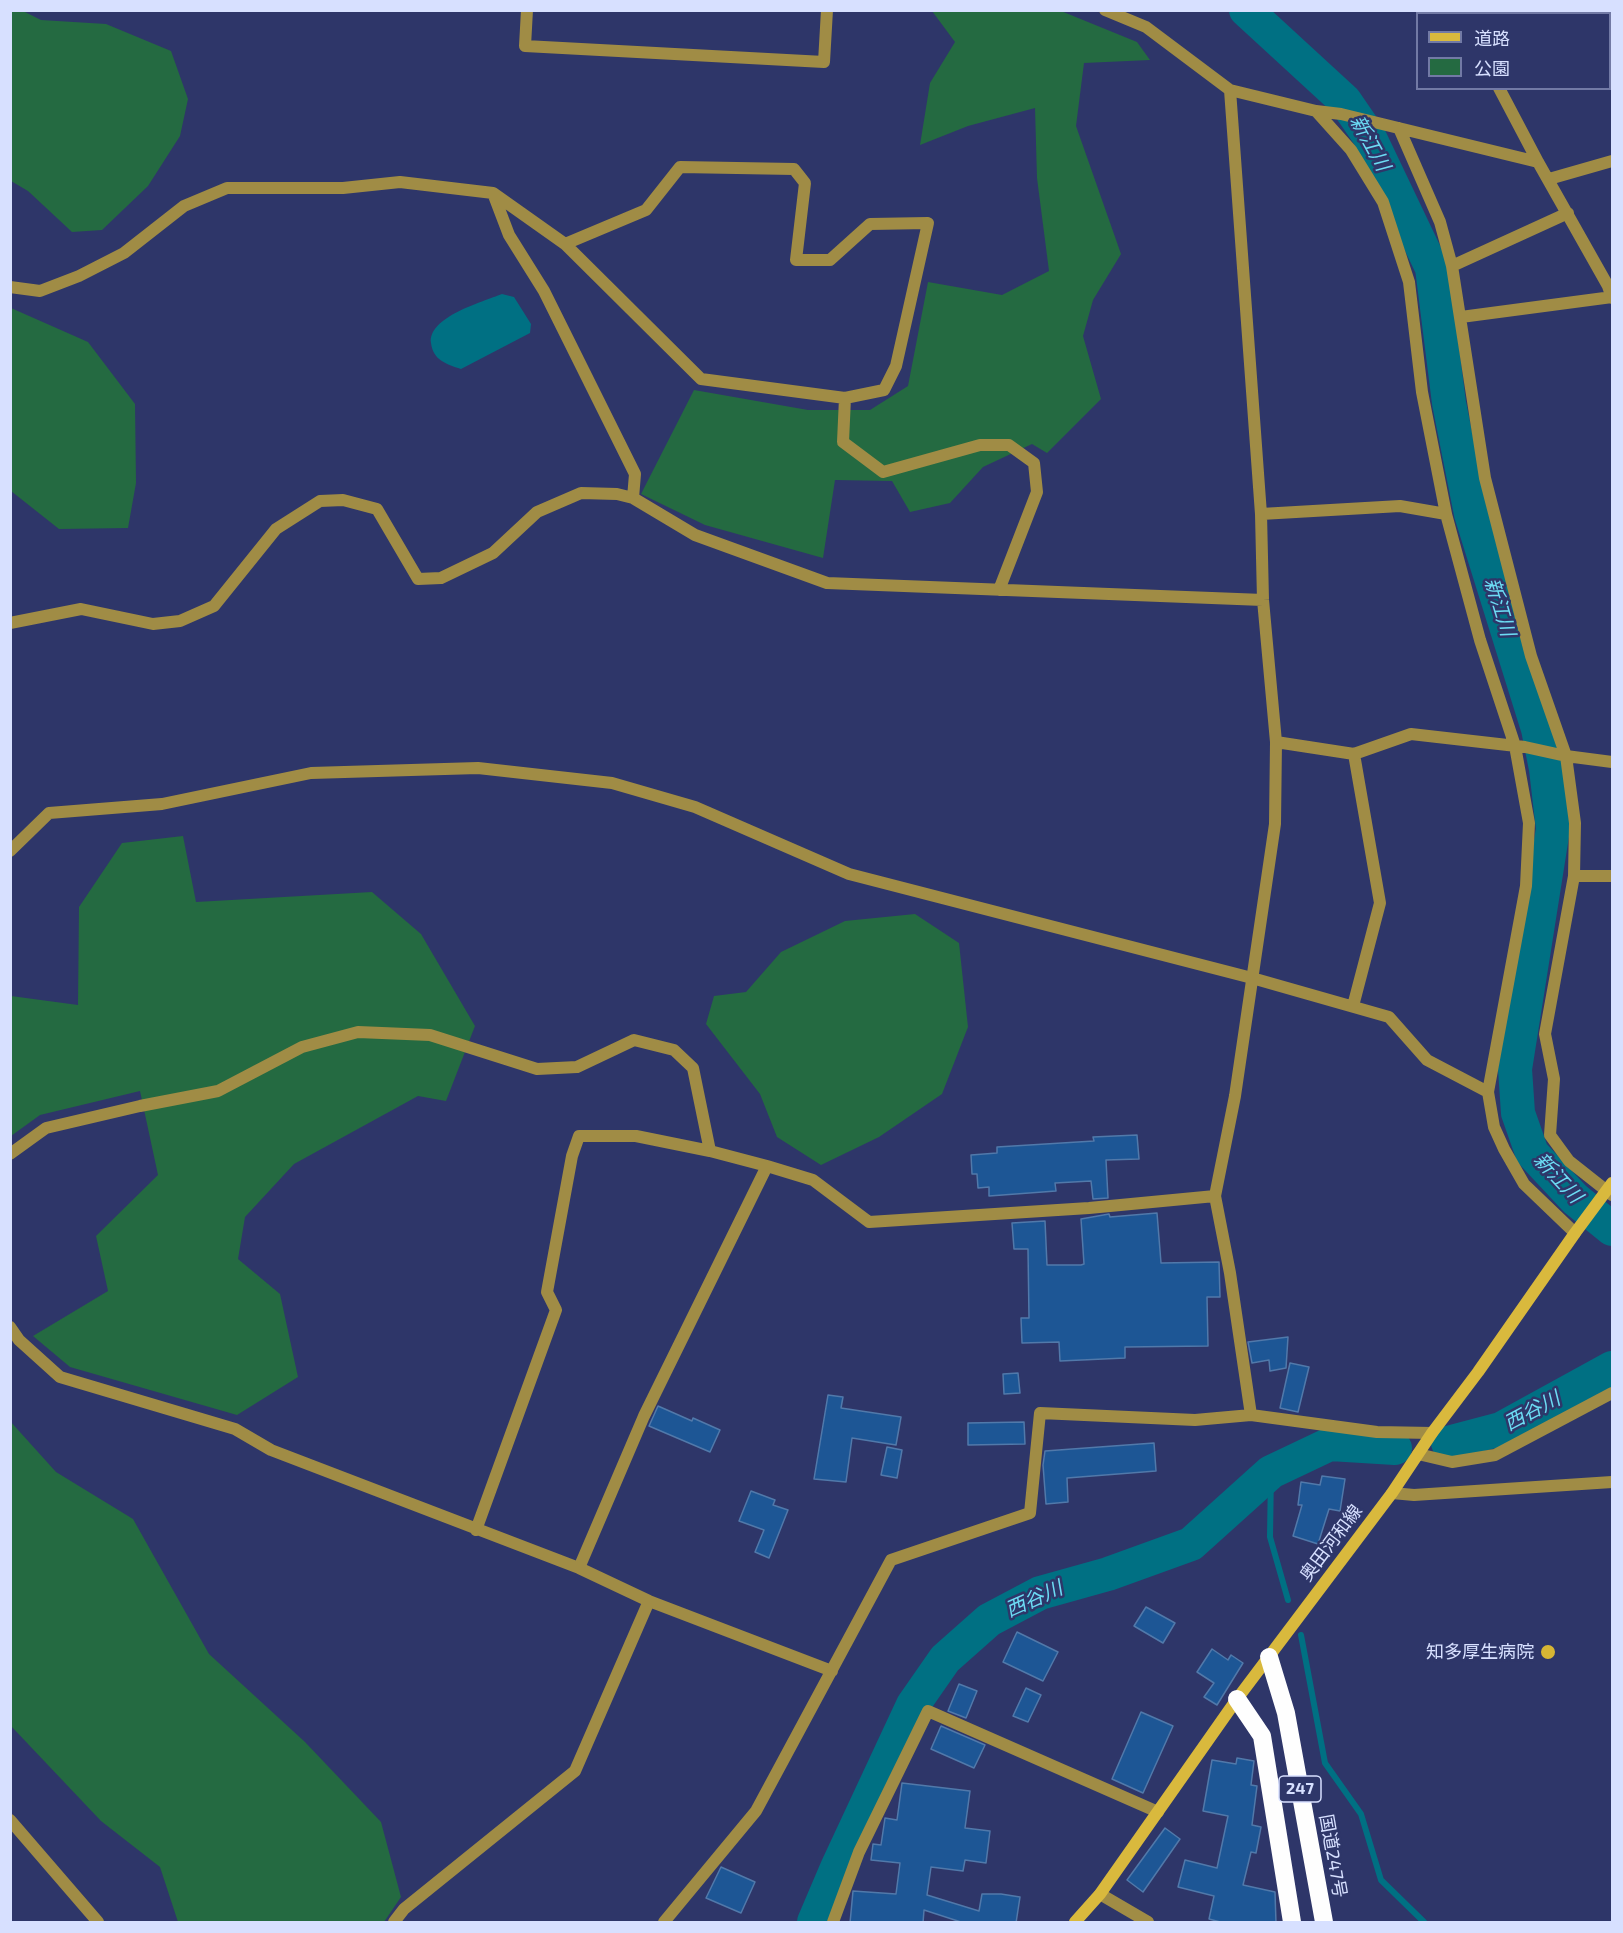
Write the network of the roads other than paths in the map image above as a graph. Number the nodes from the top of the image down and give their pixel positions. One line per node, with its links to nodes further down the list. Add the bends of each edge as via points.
1 (527, 10): 2 (street, via 525,46 824,62)
2 (827, 10)
3 (1105, 10): 4 (street, via 1146,27)
4 (1230, 90): 6 (street); 20 (street)
5 (1500, 90): 9 (street)
6 (1316, 111): 7 (street); 21 (street, via 1351,150 1383,202 1409,282 1422,392)
7 (1399, 128): 9 (street); 14 (street, via 1440,222)
8 (1612, 161): 10 (street)
9 (1538, 162): 10 (street)
10 (1549, 179): 12 (street)
11 (493, 193): 13 (street); 15 (street, via 400,182 343,188 227,188 184,206 124,253 79,276 40,291); 19 (street, via 509,235 544,291 635,474)
12 (1568, 213): 14 (street); 16 (street)
13 (565, 244): 18 (street, via 701,380); 18 (street, via 646,210 680,167 794,169 805,183 796,261 830,260 870,224 928,223 896,366 884,390)
14 (1452, 266): 17 (street)
15 (10, 287)
16 (1611, 292): 17 (street)
17 (1461, 317): 28 (street, via 1485,478 1531,656)
18 (845, 398): 22 (street, via 843,442 884,472 980,445 1009,445 1034,463 1037,492)
19 (633, 498): 22 (street, via 695,535 826,583); 24 (street, via 581,493 537,512 493,553 441,578 418,579 378,509 343,500 320,501 276,529 214,606 180,621 153,624 81,609)
20 (1261, 514): 21 (street, via 1400,506); 23 (street)
21 (1446, 514): 26 (street, via 1480,640)
22 (999, 590): 23 (street)
23 (1263, 600): 25 (street)
24 (10, 623)
25 (1276, 742): 27 (street); 33 (street, via 1275,824)
26 (1520, 746): 27 (street, via 1411,734); 28 (street); 35 (street, via 1529,823 1526,886)
27 (1354, 754): 34 (street, via 1380,903)
28 (1566, 756): 29 (street); 31 (street, via 1575,823)
29 (1612, 762)
30 (10, 851): 33 (street, via 49,813 162,804 311,773 478,768 612,783 695,807 849,874)
31 (1575, 876): 32 (street); 39 (street, via 1545,1034 1554,1079 1550,1135 1569,1161)
32 (1612, 876)
33 (1252, 978): 34 (street); 40 (street)
34 (1353, 1006): 35 (street, via 1389,1017 1427,1060)
35 (1488, 1092): 41 (street, via 1494,1127 1524,1184)
36 (710, 1151): 37 (street, via 693,1068 674,1050 634,1040 577,1067 537,1069 430,1035 358,1032 302,1047 218,1091 46,1128); 38 (street); 49 (street, via 636,1136 579,1136 547,1292 556,1310)
37 (10, 1154)
38 (766, 1166): 40 (street, via 813,1180 869,1222); 50 (street, via 644,1416)
39 (1611, 1189): 41 (main road, 奥田河和線)
40 (1215, 1196): 44 (street)
41 (1575, 1233): 45 (main road, 奥田河和線)
42 (10, 1327): 49 (street, via 60,1377 235,1429 271,1450)
43 (1612, 1393): 46 (street, via 1495,1455 1452,1462)
44 (1251, 1415): 45 (street, via 1377,1432); 53 (street, via 1195,1420 1040,1413 1030,1513 891,1560)
45 (1432, 1433): 46 (main road, 奥田河和線)
46 (1418, 1454): 48 (main road, 奥田河和線)
47 (1612, 1482): 48 (street, via 1414,1496)
48 (1392, 1493): 52 (main road, 奥田河和線)
49 (476, 1530): 50 (street)
50 (579, 1568): 51 (street)
51 (649, 1601): 53 (street); 59 (street, via 575,1771 404,1909)
52 (1269, 1657): 54 (main road, 奥田河和線); 65 (highway, 国道247号 / 247, via 1286,1713)
53 (832, 1671): 60 (street, via 756,1811)
54 (1237, 1699): 55 (main road, 奥田河和線); 64 (highway, 247, via 1263,1736)
55 (1158, 1812): 57 (main road, 奥田河和線); 61 (street, via 928,1711 859,1852)
56 (10, 1820): 58 (street)
57 (1100, 1894): 62 (main road, 奥田河和線); 63 (street)
58 (98, 1923)
59 (394, 1923)
60 (664, 1923)
61 (833, 1923)
62 (1075, 1923)
63 (1148, 1923)
64 (1293, 1923)
65 (1324, 1923)

